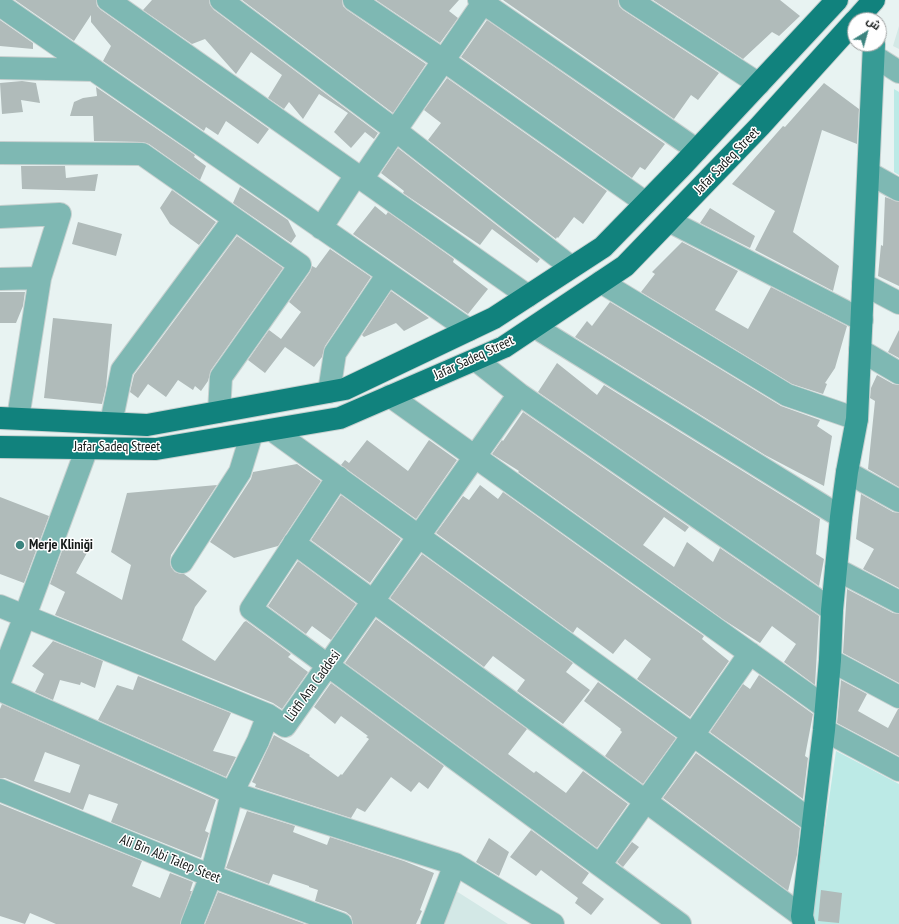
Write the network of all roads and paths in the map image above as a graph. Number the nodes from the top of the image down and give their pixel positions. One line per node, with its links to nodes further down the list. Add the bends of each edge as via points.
1 (108, 0): 23 (street)
2 (221, 0): 19 (street)
3 (354, 0): 14 (street)
4 (630, 0): 18 (street)
5 (837, 0): 18 (main road, Jafar Sadeq Street)
6 (874, 0): 9 (main road, Jafar Sadeq Street); 10 (street)
7 (482, 1): 14 (street); 20 (street)
8 (0, 5): 16 (street)
9 (864, 12)
10 (874, 12)
11 (847, 31): 28 (main road, Jafar Sadeq Street)
12 (874, 52): 22 (street)
13 (876, 52): 17 (street)
14 (443, 60): 19 (street); 25 (street)
15 (0, 68): 16 (street)
16 (94, 70): 29 (street)
17 (899, 72)
18 (758, 84): 20 (main road, Jafar Sadeq Street)
19 (395, 130): 23 (street); 30 (street)
20 (697, 150): 25 (main road, Jafar Sadeq Street)
21 (0, 154): 27 (street, via 142,154)
22 (869, 173): 24 (street); 35 (street)
23 (359, 177): 29 (street); 36 (street)
24 (899, 190)
25 (646, 203): 30 (main road, Jafar Sadeq Street, via 603,247)
26 (0, 217): 32 (street, via 60,214)
27 (234, 219): 47 (street, via 300,265 221,377); 50 (street, via 122,370)
28 (669, 221): 34 (main road, Jafar Sadeq Street, via 626,266); 38 (street)
29 (321, 228): 31 (street)
30 (571, 267): 36 (main road, Jafar Sadeq Street)
31 (388, 274): 40 (street); 44 (street, via 335,353)
32 (40, 278): 33 (street); 48 (street)
33 (0, 279)
34 (601, 282): 39 (main road, Jafar Sadeq Street); 49 (street, via 787,395)
35 (864, 284): 37 (street); 38 (street)
36 (528, 296): 40 (main road, Jafar Sadeq Street, via 494,318)
37 (899, 303)
38 (862, 320): 41 (street)
39 (535, 327): 42 (main road, Jafar Sadeq Street, via 504,347); 58 (street)
40 (468, 330): 44 (main road, Jafar Sadeq Street, via 345,389)
41 (860, 350): 43 (street); 49 (street)
42 (476, 360): 45 (street); 46 (main road, Jafar Sadeq Street)
43 (899, 373)
44 (329, 392): 47 (main road, Jafar Sadeq Street)
45 (519, 394): 54 (street, Lütfi Ana Caddesi); 66 (street)
46 (390, 396): 51 (main road, Jafar Sadeq Street, via 340,418); 54 (street)
47 (219, 412): 50 (main road, Jafar Sadeq Street, via 147,425)
48 (9, 418): 50 (main road, Jafar Sadeq Street)
49 (857, 419): 55 (street)
50 (111, 423)
51 (262, 431): 53 (main road, Jafar Sadeq Street, via 156,449); 56 (street); 61 (street, via 240,472)
52 (0, 447): 53 (main road, Jafar Sadeq Street)
53 (87, 448): 67 (street)
54 (475, 457): 59 (street, Lütfi Ana Caddesi); 68 (street)
55 (847, 472): 57 (street); 58 (street)
56 (338, 477): 59 (street); 60 (street)
57 (899, 501)
58 (841, 517): 62 (street)
59 (419, 536): 63 (street, Lütfi Ana Caddesi); 77 (street)
60 (294, 543): 63 (street); 70 (street, via 251,609)
61 (182, 562)
62 (836, 569): 64 (street); 66 (street)
63 (373, 601): 70 (street, Lütfi Ana Caddesi); 81 (street)
64 (899, 602)
65 (0, 606): 67 (street, Lütfi Ana Caddesi)
66 (832, 610): 69 (street)
67 (25, 616): 71 (street); 75 (street, Lütfi Ana Caddesi)
68 (750, 653): 74 (street); 77 (street)
69 (830, 660): 73 (street); 74 (street)
70 (328, 665): 75 (street, Lütfi Ana Caddesi, via 285,726); 84 (street)
71 (0, 681)
72 (0, 690): 80 (street)
73 (899, 697)
74 (825, 707): 76 (street)
75 (268, 715): 80 (street)
76 (824, 730): 78 (street); 82 (street)
77 (693, 735): 81 (street); 82 (street)
78 (899, 770)
79 (0, 790): 85 (street, Ali Bin Abi Talep Steet)
80 (232, 793): 83 (street); 85 (street)
81 (646, 802): 84 (street); 86 (street)
82 (813, 822): 86 (street)
83 (455, 864): 89 (street); 90 (street)
84 (600, 865): 91 (street)
85 (210, 876): 87 (street); 88 (street, Ali Bin Abi Talep Steet)
86 (803, 920)
87 (192, 924)
88 (341, 924)
89 (432, 924)
90 (553, 924)
91 (680, 924)

